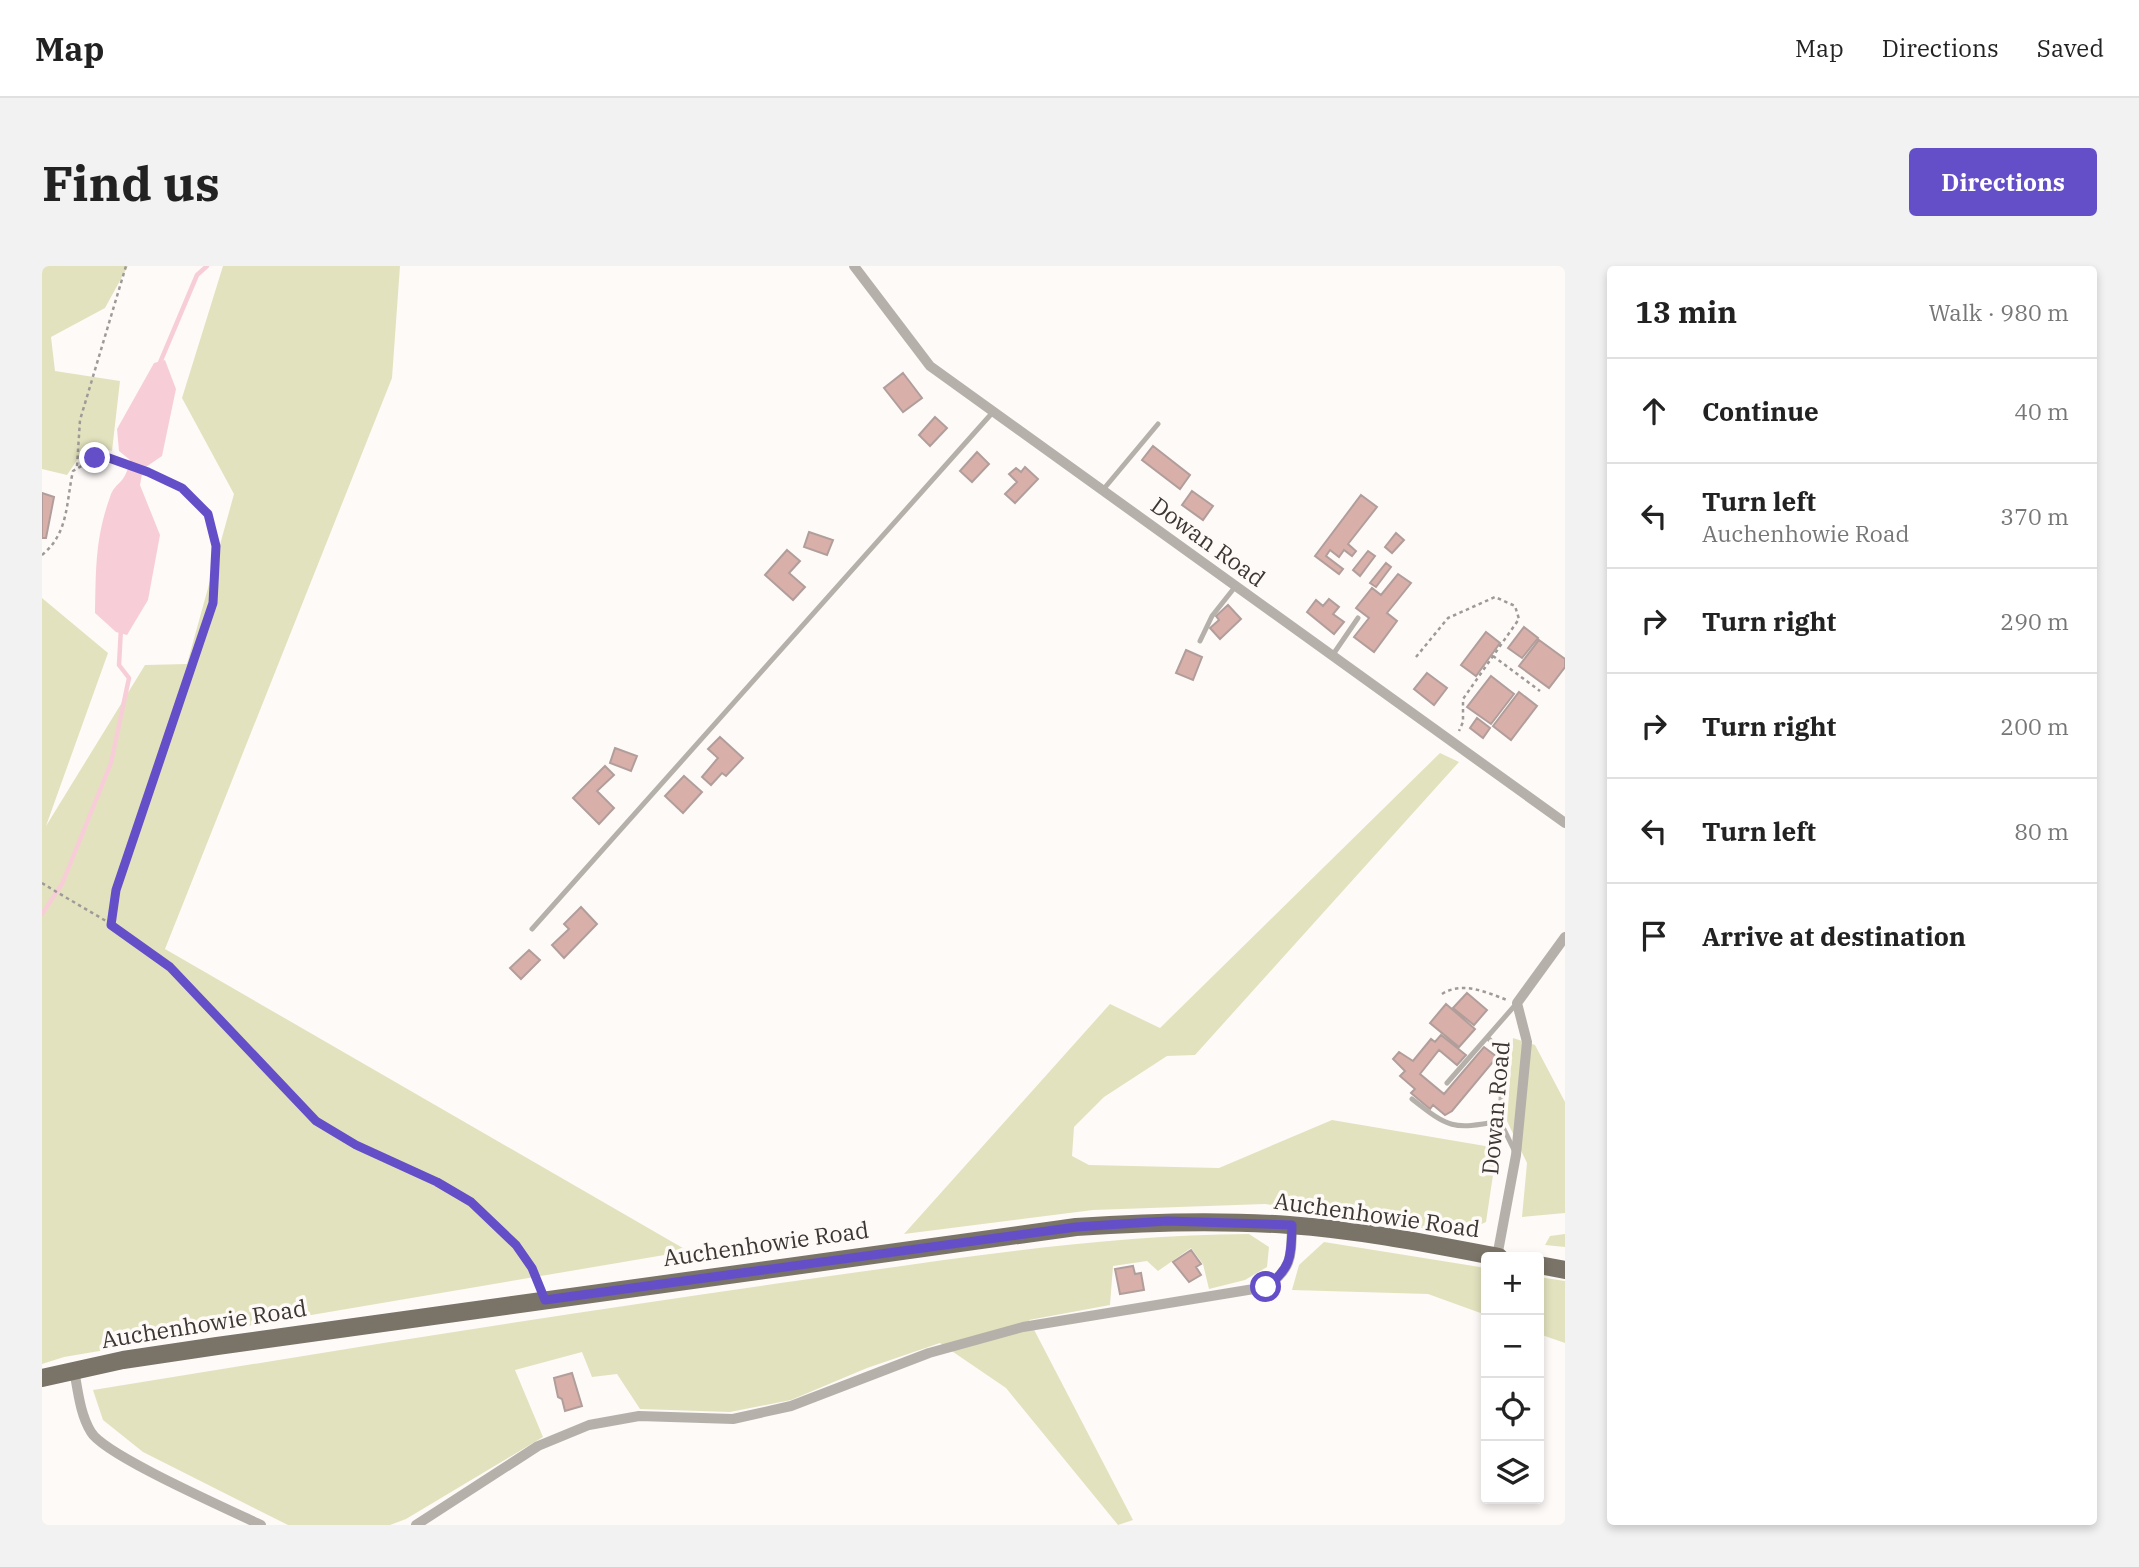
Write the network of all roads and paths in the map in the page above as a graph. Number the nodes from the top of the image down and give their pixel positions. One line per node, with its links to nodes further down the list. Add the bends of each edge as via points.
1 (126, 266): 5 (path, via 79,420)
2 (854, 266): 3 (street, Dowan Road, via 930,366)
3 (993, 412): 6 (street, Dowan Road); 19 (lane)
4 (1158, 424): 6 (lane)
5 (77, 468): 7 (path, via 67,496 66,521); 18 (path, via 95,458 109,458 182,488 208,514 216,546 213,603 120,877)
6 (1102, 491): 8 (street, Dowan Road)
7 (42, 555)
8 (1235, 587): 10 (lane, via 1212,616); 11 (street, Dowan Road)
9 (1358, 618): 11 (lane)
10 (1200, 641)
11 (1332, 656): 15 (street, Dowan Road)
12 (1493, 656): 13 (path, via 1519,619 1515,606 1495,597 1448,618); 14 (path); 15 (path, via 1463,699 1463,722)
13 (1416, 657)
14 (1539, 691)
15 (1454, 744): 16 (street, Dowan Road)
16 (1565, 823)
17 (42, 883): 18 (path)
18 (111, 925): 33 (path, via 170,967 316,1121 471,1202 516,1245)
19 (532, 929)
20 (1565, 937): 22 (street)
21 (1442, 994): 22 (path, via 1452,987 1478,990)
22 (1517, 1003): 23 (lane); 27 (street, Dowan Road, via 1527,1042)
23 (1488, 1038): 24 (lane); 26 (lane, via 1503,1053)
24 (1447, 1083)
25 (1412, 1099): 26 (lane, via 1445,1125 1468,1127)
26 (1500, 1121): 27 (lane)
27 (1516, 1155): 29 (street, Dowan Road)
28 (1292, 1225): 30 (main road, Auchenhowie Road); 33 (main road, Auchenhowie Road, via 1167,1221 1076,1227); 37 (street, via 1292,1254 1284,1274 1266,1287 1023,1327 929,1353 791,1406 733,1419 639,1416 589,1425 538,1446)
29 (1499, 1252)
30 (1481, 1254)
31 (1544, 1266): 32 (main road)
32 (1565, 1270)
33 (545, 1300): 34 (main road, Auchenhowie Road)
34 (74, 1370): 35 (main road, Auchenhowie Road); 36 (street, via 81,1409 92,1435 123,1458)
35 (42, 1378)
36 (261, 1525)
37 (416, 1525)

